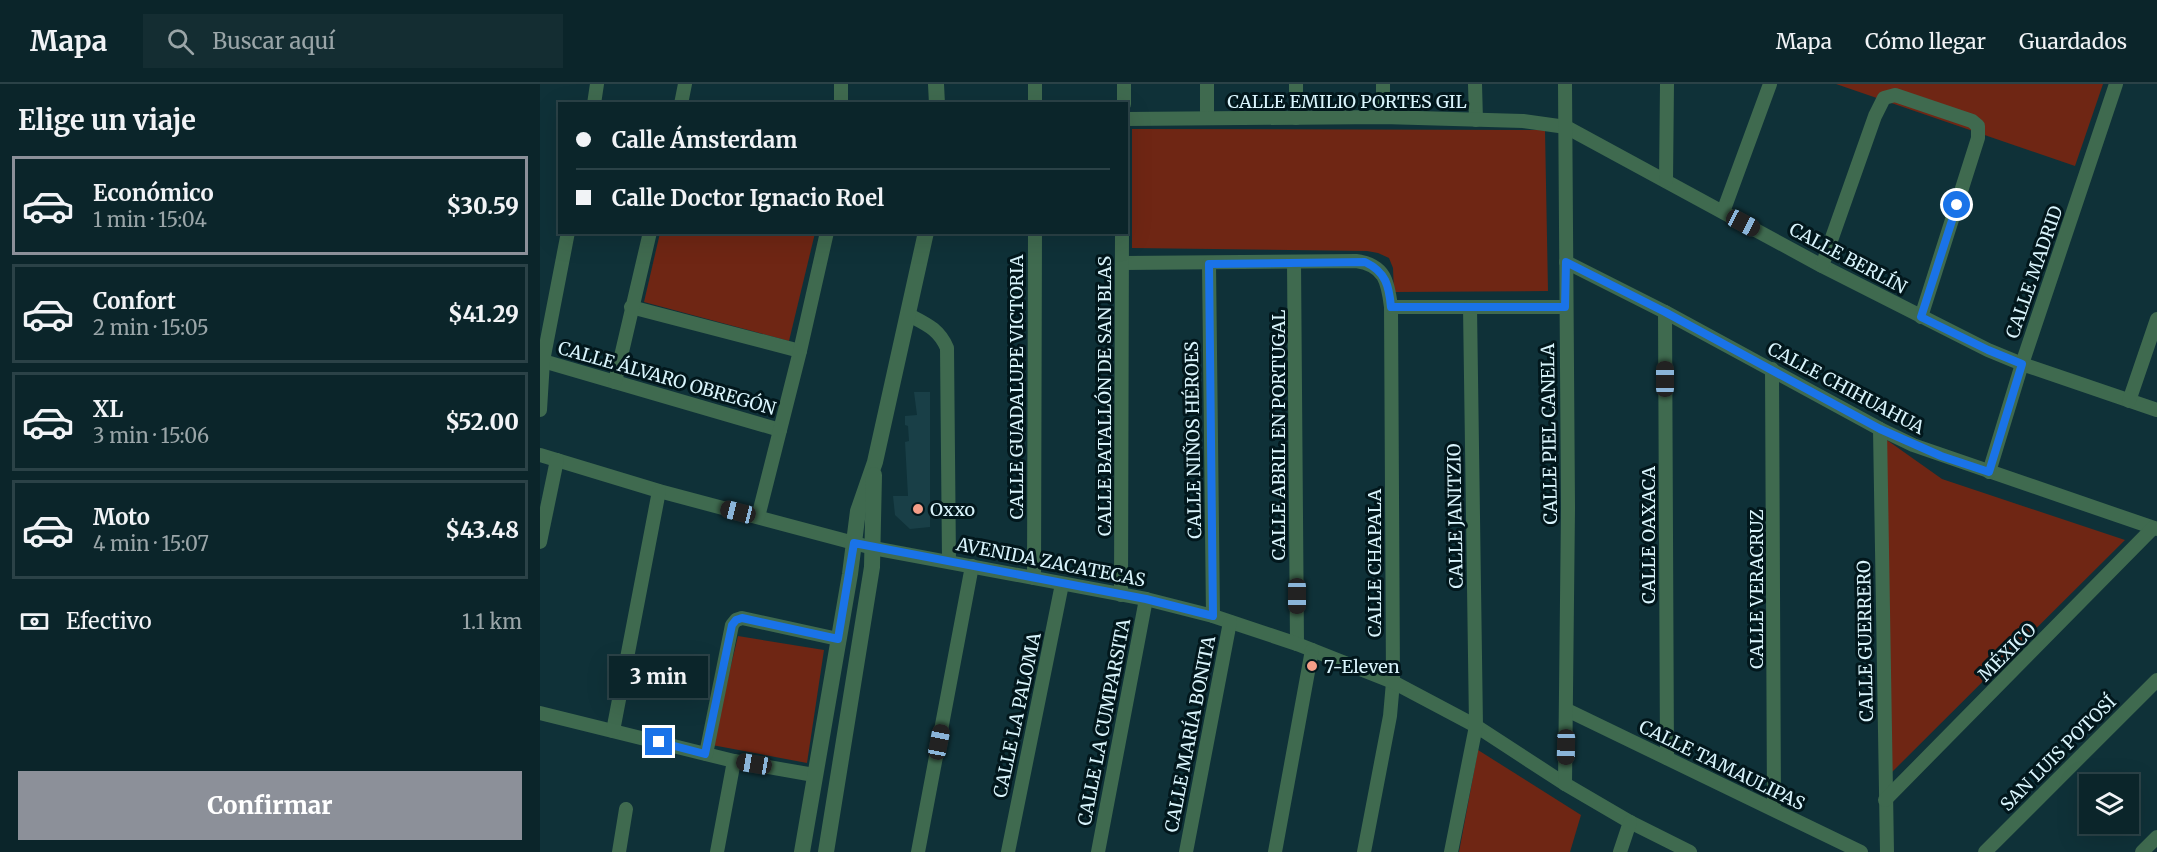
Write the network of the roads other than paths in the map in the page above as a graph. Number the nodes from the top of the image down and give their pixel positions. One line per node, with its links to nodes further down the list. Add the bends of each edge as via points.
1 (597, 84): 15 (street)
2 (685, 84): 16 (street)
3 (841, 84): 17 (street)
4 (936, 84): 18 (street)
5 (1035, 84): 19 (street)
6 (1124, 84): 20 (street)
7 (1207, 84): 22 (street)
8 (1296, 84): 23 (street)
9 (1383, 84): 21 (street)
10 (1475, 84): 25 (street)
11 (1565, 84): 26 (street, CALLE PIEL CANELA)
12 (1666, 84): 27 (street)
13 (1770, 84): 28 (street)
14 (2116, 84): 50 (street, CALLE MADRID)
15 (594, 102)
16 (681, 102)
17 (841, 102)
18 (937, 102)
19 (1035, 102)
20 (1124, 102)
21 (1383, 117): 23 (street, CALLE EMILIO PORTES GIL); 25 (street, CALLE EMILIO PORTES GIL)
22 (1207, 118): 23 (street, CALLE EMILIO PORTES GIL); 24 (street, CALLE EMILIO PORTES GIL)
23 (1296, 118)
24 (1128, 119)
25 (1476, 120): 26 (street, CALLE EMILIO PORTES GIL, via 1542,122)
26 (1566, 127): 27 (street, CALLE BERLÍN); 36 (street, CALLE PIEL CANELA)
27 (1666, 180): 28 (street, CALLE BERLÍN)
28 (1724, 212): 39 (street, CALLE BERLÍN)
29 (568, 234): 49 (street)
30 (649, 234): 40 (street)
31 (827, 234): 48 (street)
32 (926, 234): 45 (street)
33 (1035, 234): 70 (street, CALLE GUADALUPE VICTORIA)
34 (1122, 234): 37 (street, CALLE BATALLÓN DE SAN BLAS)
35 (1294, 262): 38 (street); 41 (street, CALLE CHAPALA, via 1365,262 1376,267 1389,288); 77 (street, CALLE ABRIL EN PORTUGAL)
36 (1566, 262): 43 (street, CALLE PIEL CANELA); 44 (street, CALLE CHIHUAHUA)
37 (1123, 263): 38 (street); 72 (street, CALLE BATALLÓN DE SAN BLAS)
38 (1209, 264): 74 (street, CALLE NIÑOS HÉROES)
39 (1822, 266): 46 (street, CALLE BERLÍN); 46 (street, via 1884,98 1895,95 1972,121 1978,126 1978,138)
40 (631, 307): 48 (street); 52 (street)
41 (1391, 307): 42 (street); 80 (street, CALLE CHAPALA)
42 (1470, 307): 43 (street); 83 (street, CALLE JANITZIO)
43 (1565, 307): 81 (street, CALLE PIEL CANELA)
44 (1665, 312): 51 (street, CALLE CHIHUAHUA); 86 (street, CALLE OAXACA)
45 (909, 315): 60 (street); 68 (street, via 933,327 947,348)
46 (1921, 317): 50 (street, CALLE BERLÍN)
47 (2157, 319): 53 (street)
48 (800, 351): 57 (street)
49 (543, 361): 52 (street, CALLE ÁLVARO OBREGÓN); 54 (street)
50 (2022, 364): 53 (street, CALLE BERLÍN); 61 (street, CALLE MADRID)
51 (1772, 369): 56 (street, CALLE CHIHUAHUA); 92 (street, CALLE VERACRUZ)
52 (615, 382): 57 (street, CALLE ÁLVARO OBREGÓN)
53 (2129, 400): 55 (street, CALLE BERLÍN)
54 (540, 410)
55 (2157, 410)
56 (1880, 429): 61 (street, CALLE CHIHUAHUA); 90 (street, CALLE GUERRERO)
57 (780, 430): 63 (street)
58 (540, 455): 59 (street, AVENIDA ZACATECAS)
59 (557, 460): 62 (street, AVENIDA ZACATECAS); 65 (street)
60 (875, 462): 66 (street, via 858,511); 67 (street)
61 (1989, 472): 64 (street, CALLE CHIHUAHUA)
62 (658, 491): 63 (street, AVENIDA ZACATECAS); 84 (street)
63 (758, 517): 66 (street, AVENIDA ZACATECAS)
64 (2155, 529): 90 (street, MÉXICO)
65 (540, 542)
66 (854, 543): 67 (street, AVENIDA ZACATECAS); 76 (street)
67 (873, 548): 68 (street, AVENIDA ZACATECAS); 98 (street)
68 (949, 561): 69 (street, AVENIDA ZACATECAS)
69 (972, 566): 70 (street, AVENIDA ZACATECAS); 99 (street)
70 (1034, 578): 71 (street, AVENIDA ZACATECAS)
71 (1062, 584): 72 (street, AVENIDA ZACATECAS); 100 (street, CALLE LA PALOMA)
72 (1121, 595): 73 (street, AVENIDA ZACATECAS)
73 (1146, 599): 74 (street, AVENIDA ZACATECAS); 101 (street, CALLE LA CUMPARSITA)
74 (1213, 616): 75 (street, AVENIDA ZACATECAS)
75 (1230, 622): 77 (street, AVENIDA ZACATECAS); 102 (street, CALLE MARÍA BONITA)
76 (838, 639): 85 (street, via 742,618 736,620); 88 (street)
77 (1297, 644): 78 (street, AVENIDA ZACATECAS)
78 (1312, 650): 80 (street, AVENIDA ZACATECAS); 103 (street)
79 (2157, 680): 110 (street, SAN LUIS POTOSÍ)
80 (1393, 682): 83 (street, AVENIDA ZACATECAS); 104 (street, CALLE CHAPALA)
81 (1567, 710): 86 (street, CALLE TAMAULIPAS); 89 (street, CALLE PIEL CANELA)
82 (540, 713): 84 (street)
83 (1476, 726): 89 (street, AVENIDA ZACATECAS); 105 (street)
84 (613, 731): 85 (street)
85 (705, 754): 87 (street)
86 (1667, 758): 92 (street, CALLE TAMAULIPAS)
87 (734, 761): 88 (street); 96 (street)
88 (814, 775): 97 (street)
89 (1565, 784): 93 (street, AVENIDA ZACATECAS)
90 (1886, 800): 109 (street, CALLE GUERRERO)
91 (626, 809): 95 (street)
92 (1774, 809): 108 (street, CALLE TAMAULIPAS)
93 (1630, 822): 106 (street); 107 (street, AVENIDA ZACATECAS)
94 (2157, 837): 111 (street)
95 (619, 852)
96 (717, 852)
97 (802, 852)
98 (826, 852)
99 (918, 852)
100 (1008, 852)
101 (1098, 852)
102 (1186, 852)
103 (1275, 852)
104 (1364, 852)
105 (1451, 852)
106 (1620, 852)
107 (1690, 852)
108 (1861, 852)
109 (1887, 852)
110 (1985, 852)
111 (2142, 852)

